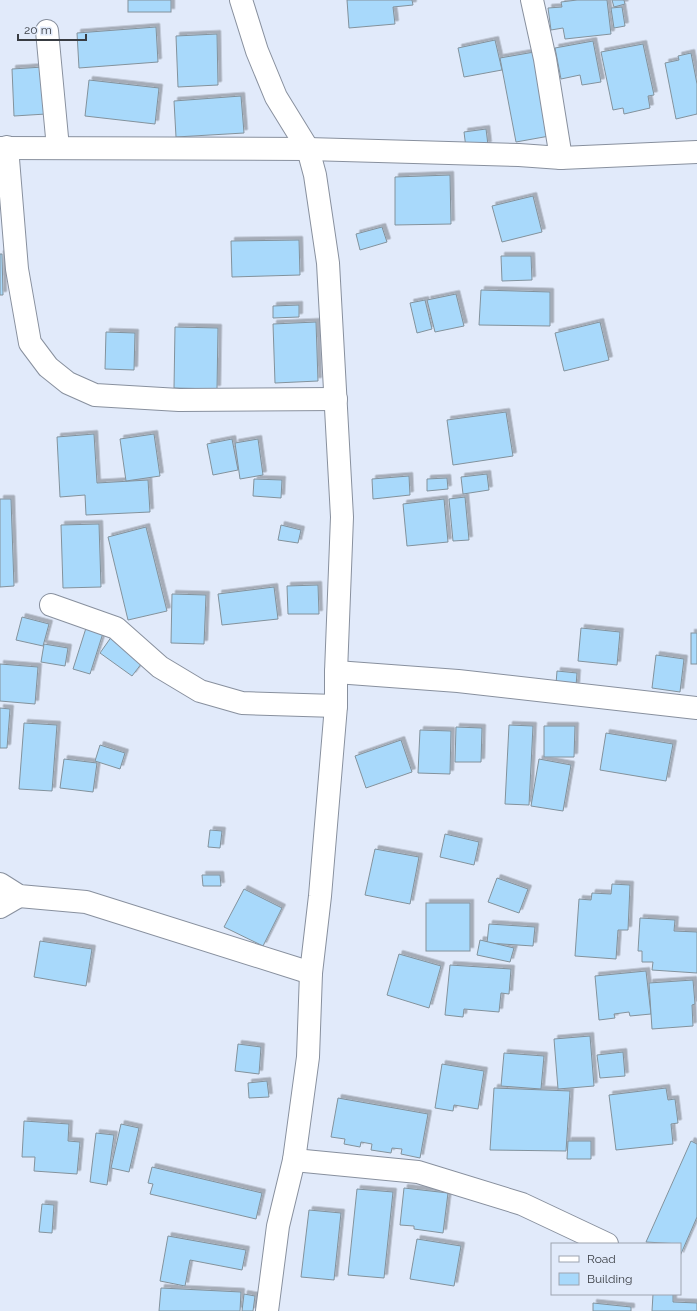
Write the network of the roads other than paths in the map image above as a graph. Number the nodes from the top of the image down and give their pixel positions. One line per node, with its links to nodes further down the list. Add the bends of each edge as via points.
1 (241, 0): 6 (street, via 276,97)
2 (532, 0): 8 (street, via 545,59)
3 (47, 31): 5 (street)
4 (3, 148): 5 (street); 9 (street, via 17,269 30,343 48,367 68,383 95,395 179,400)
5 (58, 148): 6 (street)
6 (308, 150): 8 (street); 9 (street, via 315,175 328,263)
7 (697, 152): 8 (street)
8 (561, 158)
9 (336, 399): 11 (street, via 342,517)
10 (51, 606): 12 (street, via 116,628 160,667 200,691 242,703)
11 (336, 672): 12 (street); 13 (street, via 458,681)
12 (336, 706): 17 (street)
13 (697, 708)
14 (0, 884): 15 (street)
15 (19, 896): 16 (street); 17 (street, via 86,902)
16 (0, 907)
17 (311, 973): 18 (street, via 308,1057)
18 (294, 1160): 19 (street, via 418,1172 522,1204); 20 (street, via 278,1226)
19 (605, 1243)
20 (268, 1311)

